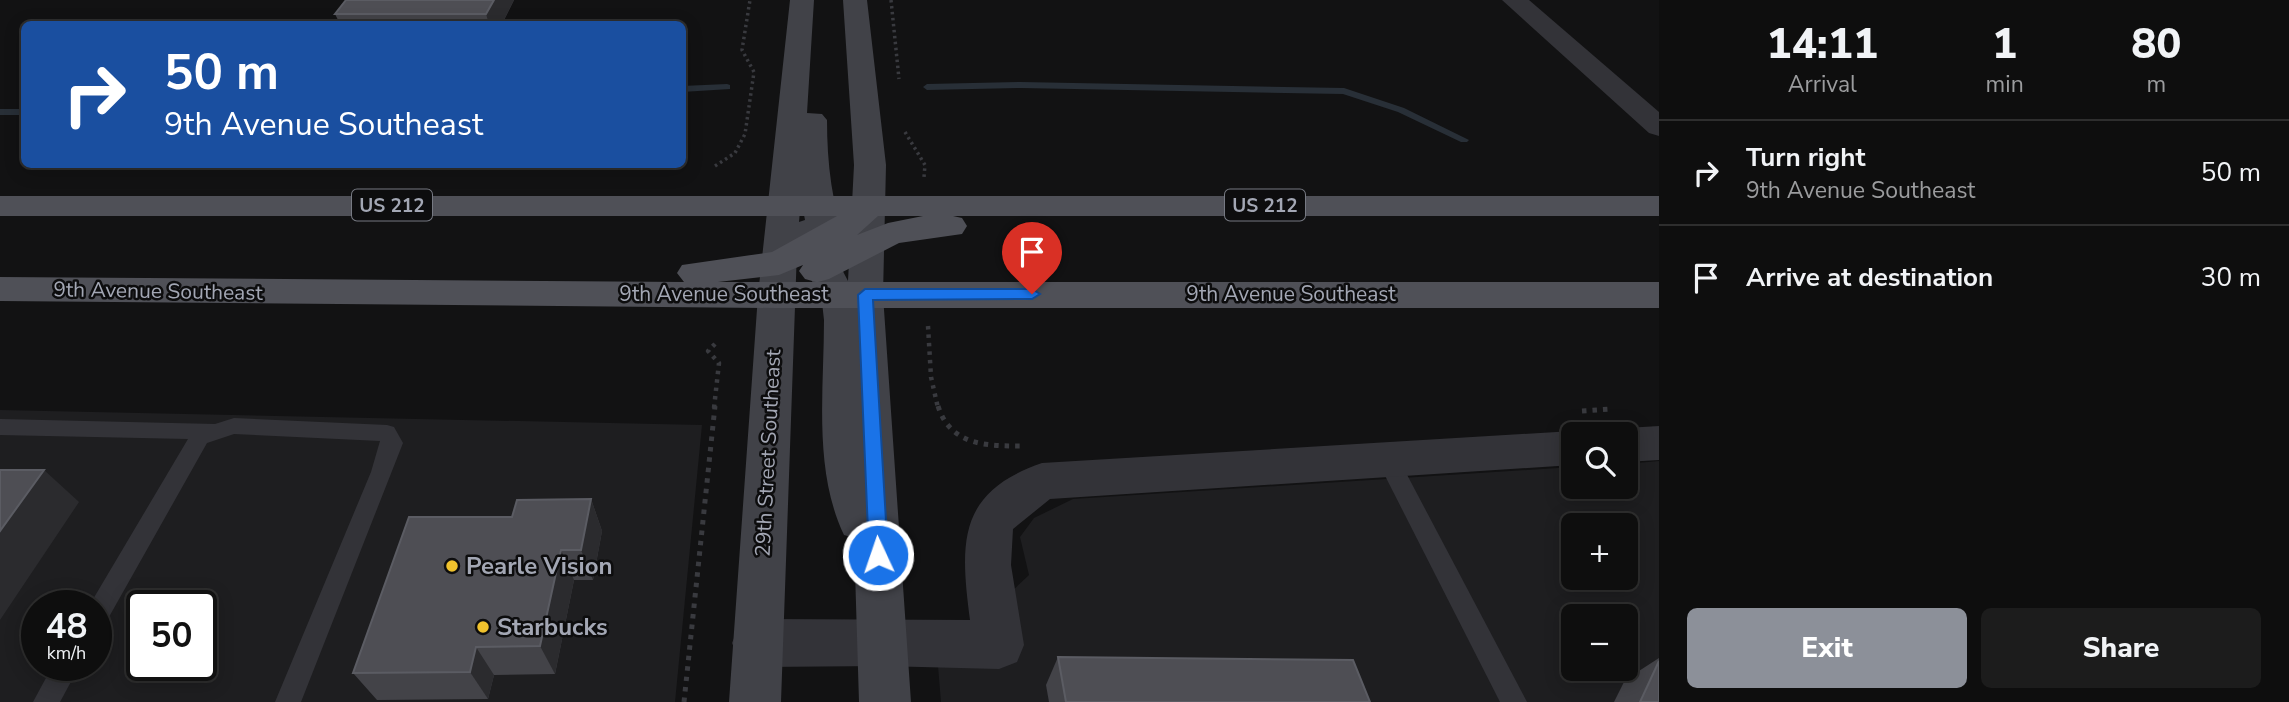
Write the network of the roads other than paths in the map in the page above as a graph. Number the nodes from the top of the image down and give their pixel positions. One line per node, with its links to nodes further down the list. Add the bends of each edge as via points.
1 (803, 0): 7 (main road, 29th Street Southeast); 8 (main road, via 814,55 811,149)
2 (855, 0): 9 (main road)
3 (1514, 0): 4 (street)
4 (1626, 97): 5 (street); 6 (street)
5 (1659, 97)
6 (1659, 127)
7 (784, 205): 8 (main road, US 212); 10 (main road, US 212); 14 (main road); 15 (main road, 29th Street Southeast)
8 (818, 205): 9 (main road, US 212); 14 (main road)
9 (870, 205): 11 (main road, US 212); 13 (main road); 14 (main road, via 843,229)
10 (0, 206)
11 (1505, 206): 12 (main road, US 212); 13 (main road, via 1333,222 911,228)
12 (1659, 206)
13 (868, 245): 14 (main road)
14 (833, 267): 15 (main road, 9th Avenue Southeast); 15 (main road); 17 (main road, 9th Avenue Southeast, via 927,294); 25 (main road)
15 (778, 279): 16 (main road, 9th Avenue Southeast, via 128,291); 26 (main road, 29th Street Southeast)
16 (0, 289)
17 (1659, 295)
18 (0, 427): 19 (lane)
19 (216, 432): 24 (lane, via 200,437); 29 (lane, via 233,426 387,433 391,443)
20 (1561, 432): 23 (street)
21 (1638, 434): 22 (street)
22 (1659, 443)
23 (1387, 458): 25 (street, via 1042,481 992,522 987,556 999,645); 32 (lane)
24 (111, 590)
25 (882, 625): 26 (street); 31 (main road)
26 (757, 643): 30 (main road, 29th Street Southeast)
27 (58, 681): 28 (lane)
28 (46, 702)
29 (288, 702)
30 (755, 702)
31 (885, 702)
32 (1514, 702)

